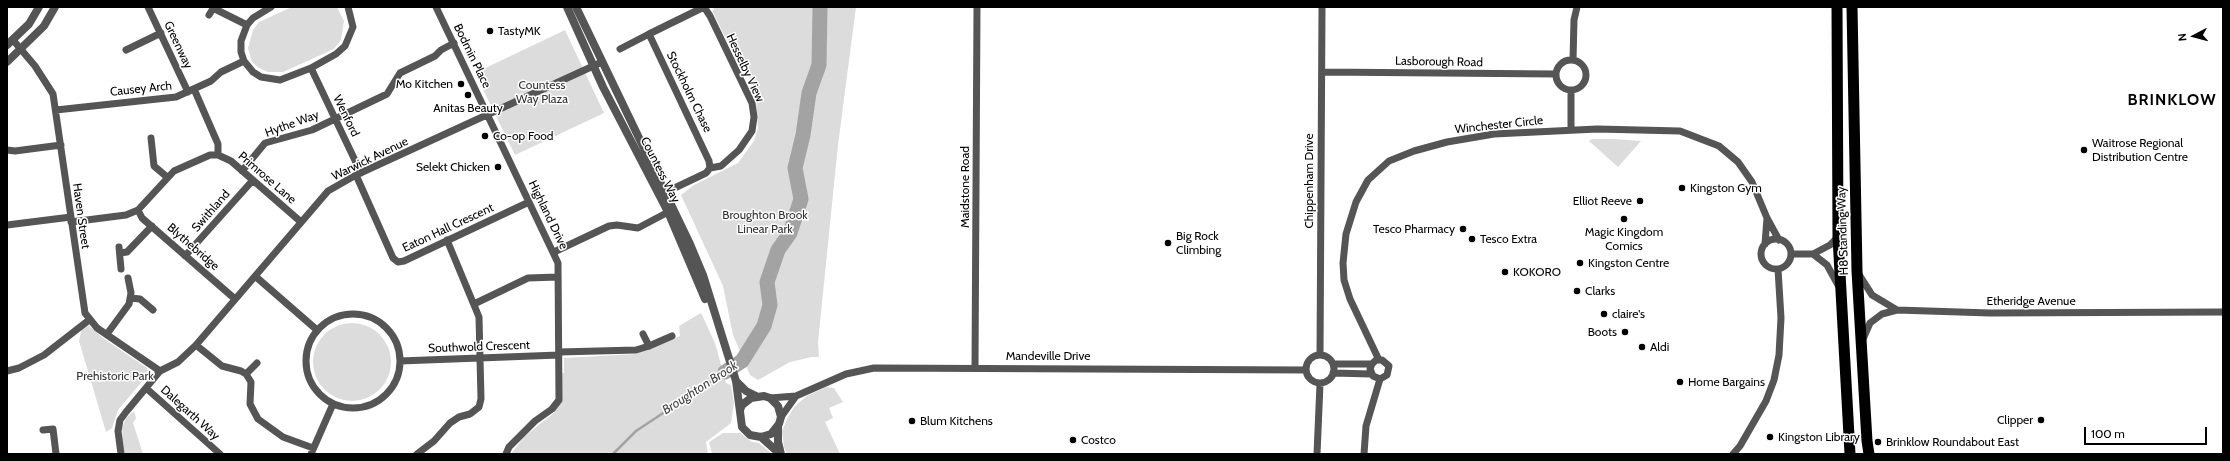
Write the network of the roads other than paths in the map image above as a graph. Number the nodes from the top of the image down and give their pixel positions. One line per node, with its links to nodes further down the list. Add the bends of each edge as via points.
1 (39, 7): 20 (street, via 29,24)
2 (55, 7): 22 (street, via 44,26)
3 (148, 7): 18 (street, Greenway)
4 (213, 7): 16 (street); 17 (street)
5 (271, 7): 17 (street)
6 (436, 7): 21 (street, Bodmin Place)
7 (567, 7): 29 (street, Countess Way)
8 (576, 7): 28 (street, Countess Way)
9 (704, 7): 19 (street); 43 (street, Hesselby View, via 752,103 754,117 752,131 739,150 721,166)
10 (976, 7): 94 (street, Maidstone Road)
11 (1322, 7): 31 (street, Chippenham Drive)
12 (1577, 7): 25 (street, via 1574,20)
13 (1837, 7): 57 (highway, H8 Standing Way)
14 (1852, 7): 67 (highway, H8 Standing Way)
15 (350, 8): 30 (street, via 353,27 345,46)
16 (209, 15)
17 (247, 25): 26 (street, via 241,41)
18 (161, 33): 24 (street); 33 (street, Greenway)
19 (649, 34): 23 (street); 43 (street, Stockholm Chase)
20 (10, 42): 22 (street, Haven Street)
21 (454, 43): 36 (street, Bodmin Place); 37 (street, Hythe Way, via 435,56 400,73 387,94)
22 (21, 49): 27 (street); 35 (street, Haven Street, via 50,86)
23 (620, 49)
24 (126, 50)
25 (1573, 60): 32 (street, via 1559,66); 34 (street, via 1582,65 1586,78 1578,89)
26 (244, 61): 30 (street, via 253,72 271,80 280,80); 33 (street, Causey Arch)
27 (7, 62)
28 (602, 62): 29 (street, Warwick Avenue); 48 (street, Countess Way)
29 (594, 66): 36 (street, Warwick Avenue); 51 (street, Countess Way)
30 (311, 68): 37 (street, Wenford)
31 (1322, 72): 32 (street, Lasborough Road); 87 (street, Chippenham Drive)
32 (1556, 74): 34 (street, via 1558,84)
33 (191, 91): 35 (street, Causey Arch, via 176,97); 42 (street, Greenway, via 218,144)
34 (1571, 91): 38 (street)
35 (56, 110): 40 (street, Haven Street)
36 (488, 115): 45 (street, Warwick Avenue); 49 (street, Highland Drive)
37 (335, 119): 44 (street, Hythe Way, via 312,130 266,143); 45 (street, Wenford)
38 (1571, 130): 52 (street, Winchester Circle, via 1680,131 1719,146 1738,162 1752,182); 89 (street, Winchester Circle, via 1494,134 1447,142 1389,161 1368,180 1349,218 1342,263 1350,299)
39 (151, 138): 46 (street, via 154,166)
40 (61, 145): 41 (street); 53 (street, Haven Street)
41 (7, 150)
42 (218, 155): 44 (street, Primrose Lane); 46 (street, Primrose Lane, via 201,157 178,168)
43 (710, 168): 48 (street, via 706,173)
44 (242, 171): 47 (street, Primrose Lane)
45 (359, 174): 54 (street, Warwick Avenue, via 328,191); 58 (street, Eaton Hall Crescent, via 393,258 398,262)
46 (167, 177): 50 (street, Primrose Lane)
47 (253, 180): 54 (street, Primrose Lane); 64 (street, Swithland)
48 (664, 193): 51 (street, Countess Way)
49 (529, 202): 58 (street, Eaton Hall Crescent); 61 (street, Highland Drive)
50 (138, 210): 53 (street, via 126,215); 56 (street, Blythebridge)
51 (670, 211): 61 (street, via 638,228 609,226); 102 (street, Countess Way, via 726,346)
52 (1767, 218): 59 (street, Winchester Circle); 60 (street, Winchester Circle)
53 (71, 220): 55 (street); 78 (street, Haven Street, via 83,306)
54 (300, 222): 68 (street, Warwick Avenue)
55 (7, 225)
56 (152, 226): 64 (street, Blythebridge); 65 (street, via 127,252 119,250)
57 (1838, 237): 63 (street, via 1830,245); 71 (highway, H8 Standing Way)
58 (447, 240): 74 (street)
59 (1779, 240): 60 (street); 62 (street, via 1787,245)
60 (1765, 244): 66 (street, via 1761,252 1762,261 1769,268)
61 (554, 252): 69 (street, Highland Drive, via 558,263)
62 (1790, 254): 63 (street); 66 (street, via 1787,264)
63 (1813, 254): 71 (street, via 1832,272)
64 (185, 256): 73 (street, Blythebridge)
65 (122, 269)
66 (1778, 269): 123 (street, via 1781,318 1779,355 1774,380 1766,401)
67 (1857, 271): 76 (street, Etheridge Avenue, via 1872,295); 83 (highway, H8 Standing Way)
68 (255, 276): 73 (street, Warwick Avenue); 79 (street)
69 (558, 277): 74 (street, via 528,278); 86 (street, Highland Drive)
70 (128, 278): 72 (street)
71 (1841, 295): 124 (highway, H8 Standing Way)
72 (131, 298): 75 (street, via 140,299); 80 (street)
73 (235, 299): 84 (street, Warwick Avenue)
74 (474, 304): 88 (street, via 479,317)
75 (153, 310)
76 (1897, 310): 77 (street, Etheridge Avenue, via 1990,313); 83 (street, via 1882,314 1870,323)
77 (2223, 312)
78 (89, 320): 80 (street); 96 (street, via 44,355 19,368)
79 (317, 330): 90 (street, via 332,319 350,314 373,319 390,332); 108 (street, via 307,348 306,368 315,390)
80 (107, 334): 97 (street)
81 (643, 334): 85 (street)
82 (672, 336): 85 (street, Southwold Crescent)
83 (1861, 343): 125 (highway, H8 Standing Way, via 1866,441)
84 (196, 345): 97 (street, Warwick Avenue, via 178,362); 99 (street, via 222,366)
85 (649, 346): 86 (street, Southwold Crescent, via 636,350)
86 (559, 354): 88 (street, Southwold Crescent); 119 (street, Highland Drive, via 560,400 535,421)
87 (1320, 355): 92 (street, via 1328,358); 95 (street, via 1309,360)
88 (480, 359): 90 (street, Southwold Crescent); 118 (street, via 479,407 450,423 434,441)
89 (1379, 360): 93 (street); 101 (street, via 1386,362 1389,370 1387,376)
90 (400, 361): 108 (street, via 395,382 378,401 354,408)
91 (258, 363): 99 (street)
92 (1333, 364): 93 (street); 98 (street)
93 (1372, 364): 100 (street)
94 (975, 367): 95 (street, Mandeville Drive); 106 (street, Mandeville Drive, via 874,368 842,376)
95 (1306, 370): 103 (street, via 1311,381)
96 (7, 371)
97 (160, 371): 104 (street)
98 (1333, 373): 100 (street); 103 (street, via 1327,382)
99 (246, 374): 114 (street, via 251,382 250,404 258,419 283,437)
100 (1371, 374): 101 (street)
101 (1380, 379): 122 (street, via 1366,426)
102 (736, 381): 105 (street); 109 (street, Countess Way)
103 (1320, 384): 121 (street)
104 (146, 388): 116 (street, via 120,420 117,438); 117 (street, Dalegarth Way)
105 (756, 396): 107 (street); 109 (street, via 746,401)
106 (796, 396): 107 (street, Mandeville Drive); 110 (street)
107 (770, 398): 110 (street, via 778,406)
108 (333, 404): 114 (street)
109 (740, 410): 113 (street, via 742,427 750,435)
110 (781, 417): 111 (street)
111 (778, 427): 113 (street, via 771,434); 120 (street)
112 (43, 430): 115 (street, via 53,429)
113 (761, 437): 120 (street)
114 (312, 451)
115 (56, 454)
116 (121, 454)
117 (220, 454)
118 (417, 454)
119 (506, 454)
120 (780, 454)
121 (1317, 454)
122 (1364, 454)
123 (1733, 454)
124 (1850, 454)
125 (1869, 454)

